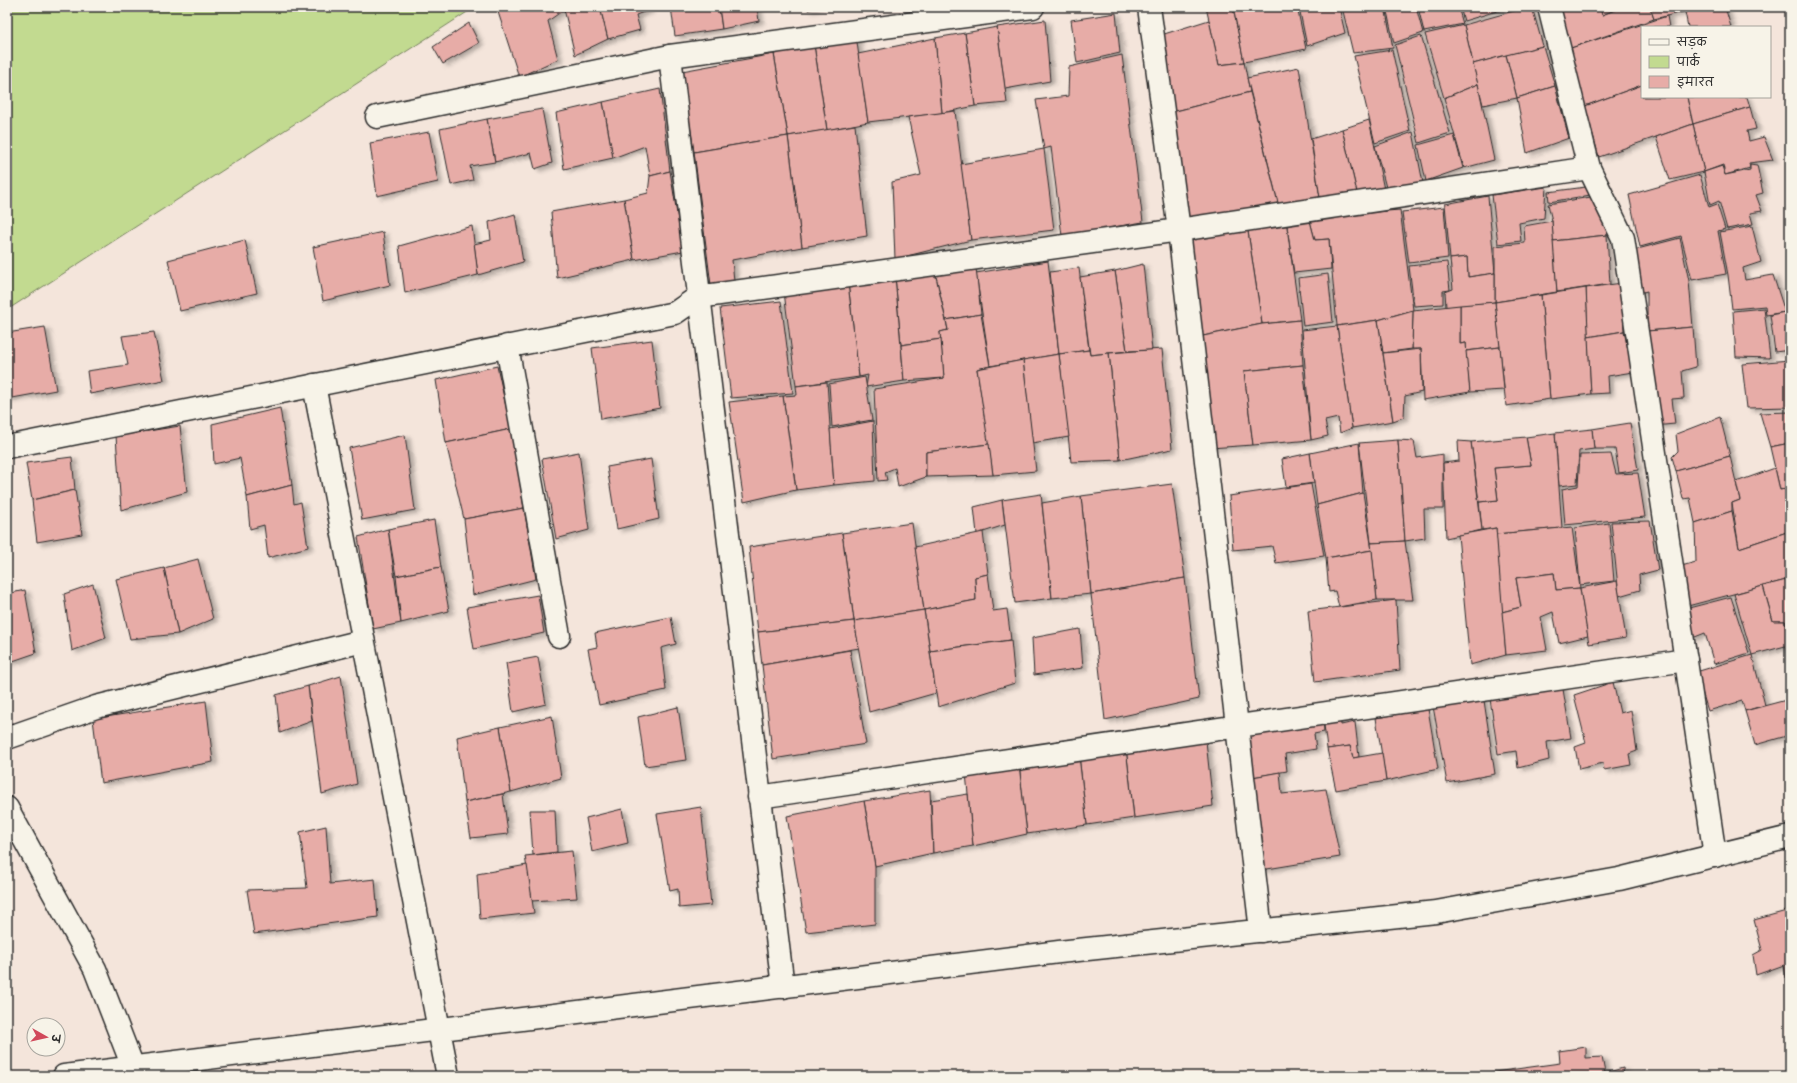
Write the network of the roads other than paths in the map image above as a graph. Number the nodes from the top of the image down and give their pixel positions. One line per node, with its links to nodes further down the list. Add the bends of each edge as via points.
1 (1033, 7): 4 (street)
2 (1149, 7): 7 (street)
3 (1549, 7): 6 (street)
4 (670, 56): 5 (street); 8 (street)
5 (377, 117)
6 (1589, 168): 7 (street); 14 (street, via 1623,238)
7 (1179, 230): 8 (street); 15 (street)
8 (698, 297): 9 (street, via 675,313); 17 (street)
9 (507, 346): 10 (street); 12 (street)
10 (314, 384): 11 (street); 13 (street)
11 (7, 447)
12 (559, 636)
13 (363, 641): 16 (street, via 96,707); 23 (street)
14 (1686, 660): 15 (street); 20 (street)
15 (1236, 727): 17 (street); 21 (street)
16 (7, 738)
17 (759, 797): 22 (street)
18 (7, 808): 24 (street, via 95,969)
19 (1790, 838): 20 (street)
20 (1715, 856): 21 (street, via 1619,879 1436,912)
21 (1261, 931): 22 (street, via 1059,952)
22 (783, 986): 23 (street)
23 (438, 1029): 24 (street); 26 (street)
24 (133, 1067): 25 (street)
25 (64, 1076)
26 (448, 1076)

